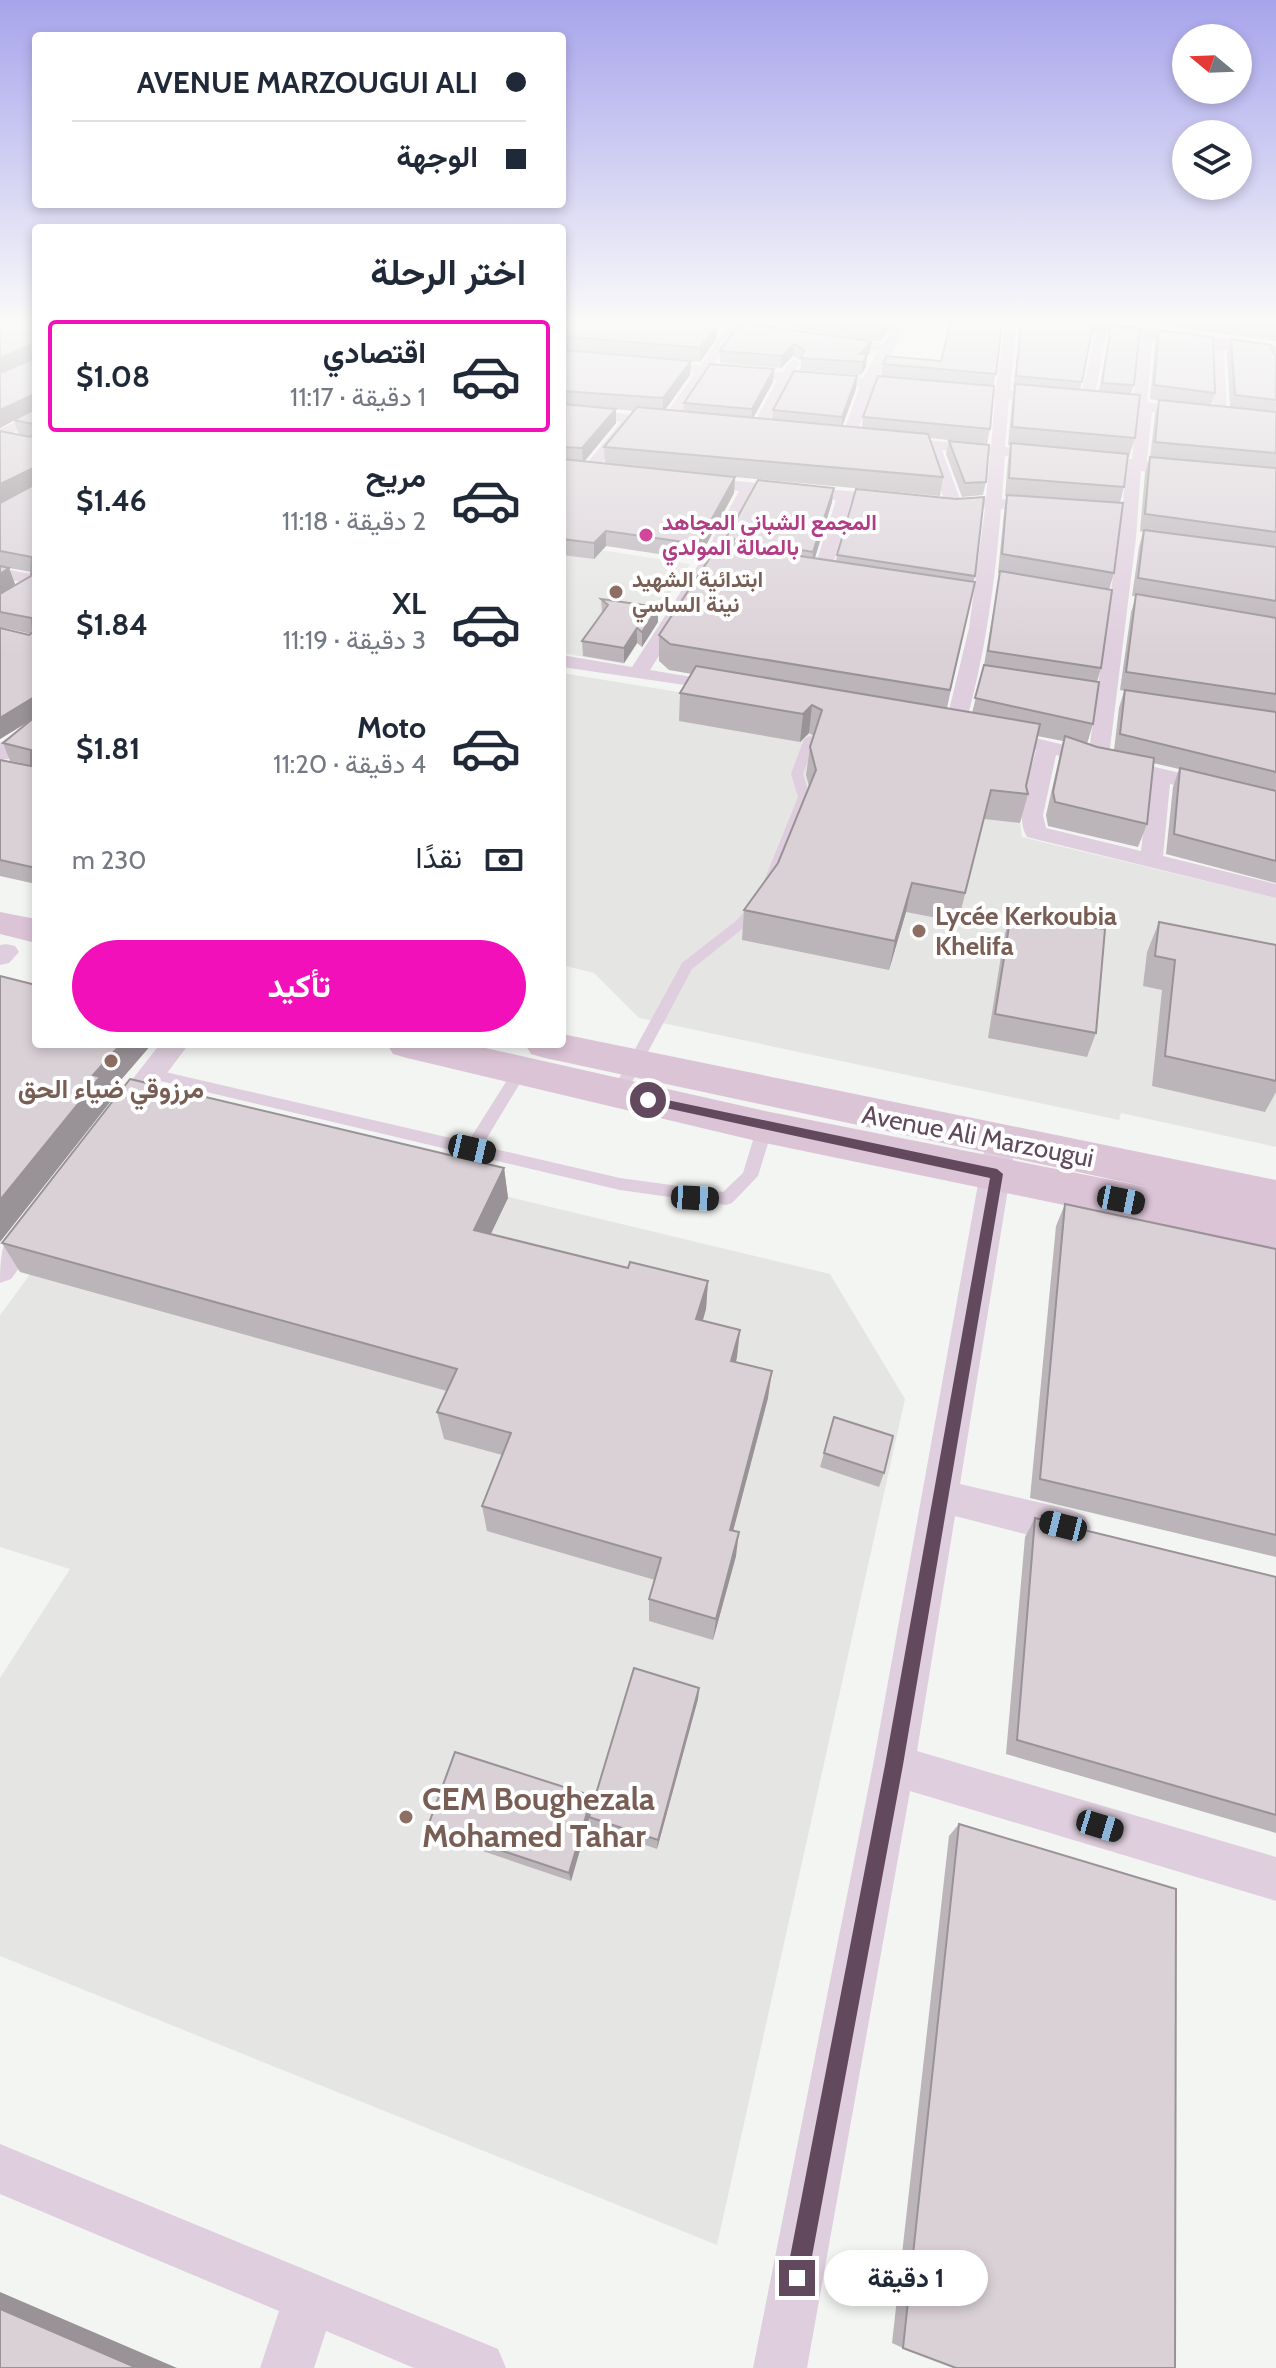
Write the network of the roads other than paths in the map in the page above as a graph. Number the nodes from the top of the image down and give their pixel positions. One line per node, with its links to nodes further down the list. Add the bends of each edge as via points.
1 (618, 435): 11 (street)
2 (855, 435): 7 (street)
3 (997, 435): 8 (street)
4 (1142, 435): 9 (street)
5 (0, 436): 6 (street)
6 (25, 444)
7 (932, 444): 8 (street); 16 (street)
8 (995, 451): 9 (street); 15 (street)
9 (1139, 464): 10 (street); 17 (street, via 1133,470)
10 (1200, 470)
11 (587, 472)
12 (675, 480): 13 (street)
13 (749, 487): 14 (street); 24 (street, via 719,560)
14 (845, 496): 16 (street); 19 (street)
15 (991, 503): 16 (street); 17 (street); 28 (street, via 994,580 976,600 978,678 963,728)
16 (954, 505)
17 (1130, 514): 29 (street, via 1135,539)
18 (0, 573): 20 (street)
19 (820, 576)
20 (32, 580)
21 (32, 584): 22 (street)
22 (12, 598)
23 (566, 662): 24 (street)
24 (638, 673): 25 (street)
25 (743, 691)
26 (32, 729): 30 (street)
27 (810, 739): 41 (lane, via 797,774 804,797 766,891 747,918 687,966)
28 (1048, 745): 29 (street); 33 (street, via 1032,815 1035,832)
29 (1098, 762): 31 (street)
30 (4, 764)
31 (1160, 777): 32 (street); 33 (street)
32 (1276, 803)
33 (1151, 861): 34 (street)
34 (1276, 891)
35 (32, 933): 36 (main road)
36 (8, 948)
37 (172, 1048): 40 (street)
38 (446, 1048): 39 (main road, Avenue Ali Marzougui)
39 (533, 1057): 41 (main road, Avenue Ali Marzougui); 44 (lane)
40 (152, 1074): 43 (street); 44 (lane)
41 (625, 1078): 42 (main road, Avenue Ali Marzougui)
42 (770, 1111): 44 (lane, via 750,1176 726,1199 620,1184); 45 (main road, Avenue Ali Marzougui)
43 (105, 1134)
44 (472, 1149)
45 (999, 1157): 46 (main road, Avenue Ali Marzougui); 48 (main road); 51 (street)
46 (1276, 1197)
47 (49, 1207): 49 (street)
48 (1276, 1231)
49 (11, 1240): 50 (street)
50 (0, 1270)
51 (942, 1496): 52 (street); 53 (street)
52 (1109, 1537)
53 (894, 1765): 54 (street); 59 (street)
54 (1276, 1879)
55 (0, 2169): 56 (street)
56 (310, 2299): 57 (street); 58 (street)
57 (287, 2368)
58 (479, 2368)
59 (780, 2368)

